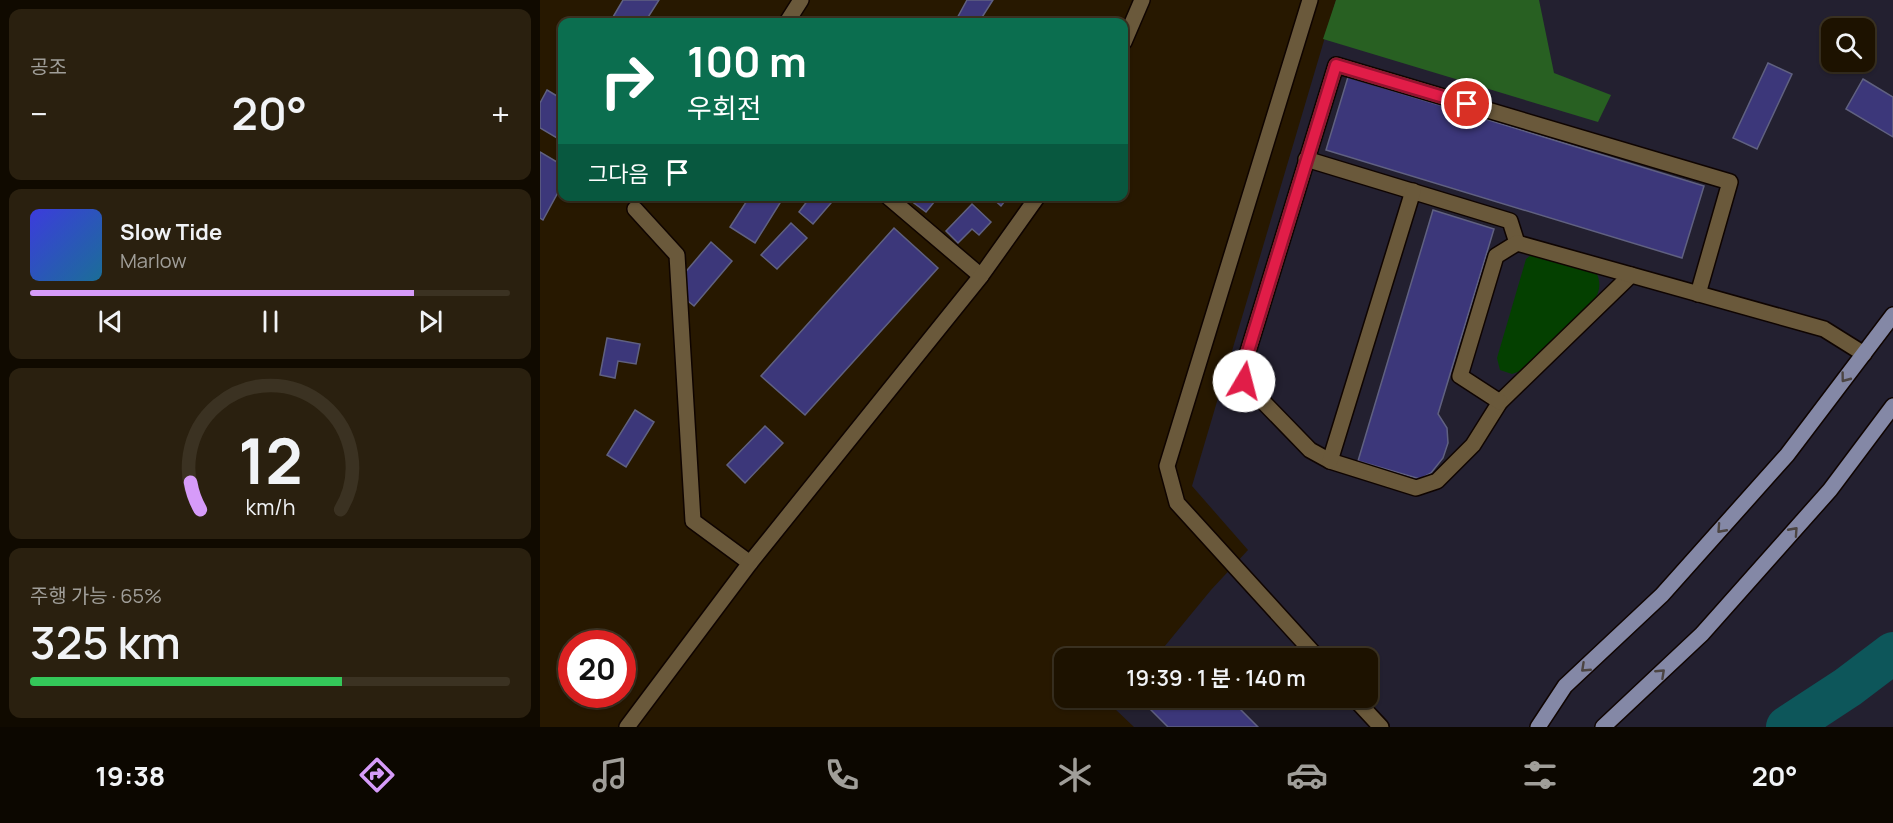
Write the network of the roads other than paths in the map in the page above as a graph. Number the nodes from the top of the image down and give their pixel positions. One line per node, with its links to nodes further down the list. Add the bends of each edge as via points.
1 (801, 0): 4 (street)
2 (1142, 0): 5 (street)
3 (1310, 0): 21 (street, via 1167,466 1177,503)
4 (790, 18)
5 (1128, 33)
6 (1306, 159): 7 (street); 14 (street, via 1336,65 1730,182); 19 (street, via 1242,371 1244,381 1310,450)
7 (1413, 191): 11 (street, via 1510,220); 19 (street)
8 (893, 201): 13 (street)
9 (1034, 201): 13 (street)
10 (635, 209): 20 (street, via 677,255 693,521)
11 (1517, 243): 12 (street); 17 (street, via 1496,256 1460,376)
12 (1630, 275): 14 (street); 17 (street)
13 (981, 276): 20 (street)
14 (1698, 294): 16 (street, via 1824,329)
15 (1893, 315): 16 (main road)
16 (1864, 354): 25 (main road, one-way to 25, via 1787,455 1662,595 1565,686)
17 (1500, 402): 19 (street, via 1473,445 1437,481 1416,488)
18 (1893, 406): 26 (main road, one-way to 18, via 1702,634 1830,490)
19 (1330, 461)
20 (750, 563): 23 (street)
21 (1309, 648)
22 (1363, 708): 24 (street)
23 (627, 727)
24 (1381, 727)
25 (1538, 727)
26 (1603, 727)

